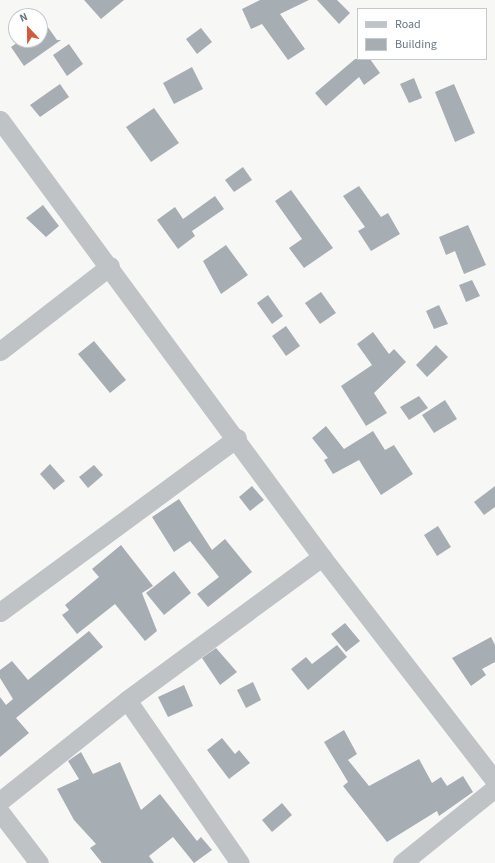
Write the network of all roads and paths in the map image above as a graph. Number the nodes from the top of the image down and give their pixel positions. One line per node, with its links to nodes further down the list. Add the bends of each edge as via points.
1 (0, 120): 2 (street)
2 (110, 266): 3 (street); 4 (street)
3 (0, 351)
4 (237, 438): 5 (street); 6 (street)
5 (322, 557): 7 (street); 8 (street)
6 (0, 612)
7 (127, 700): 10 (street); 13 (street)
8 (495, 781)
9 (495, 788): 14 (street)
10 (0, 801)
11 (0, 812): 12 (street)
12 (39, 863)
13 (240, 863)
14 (402, 863)

